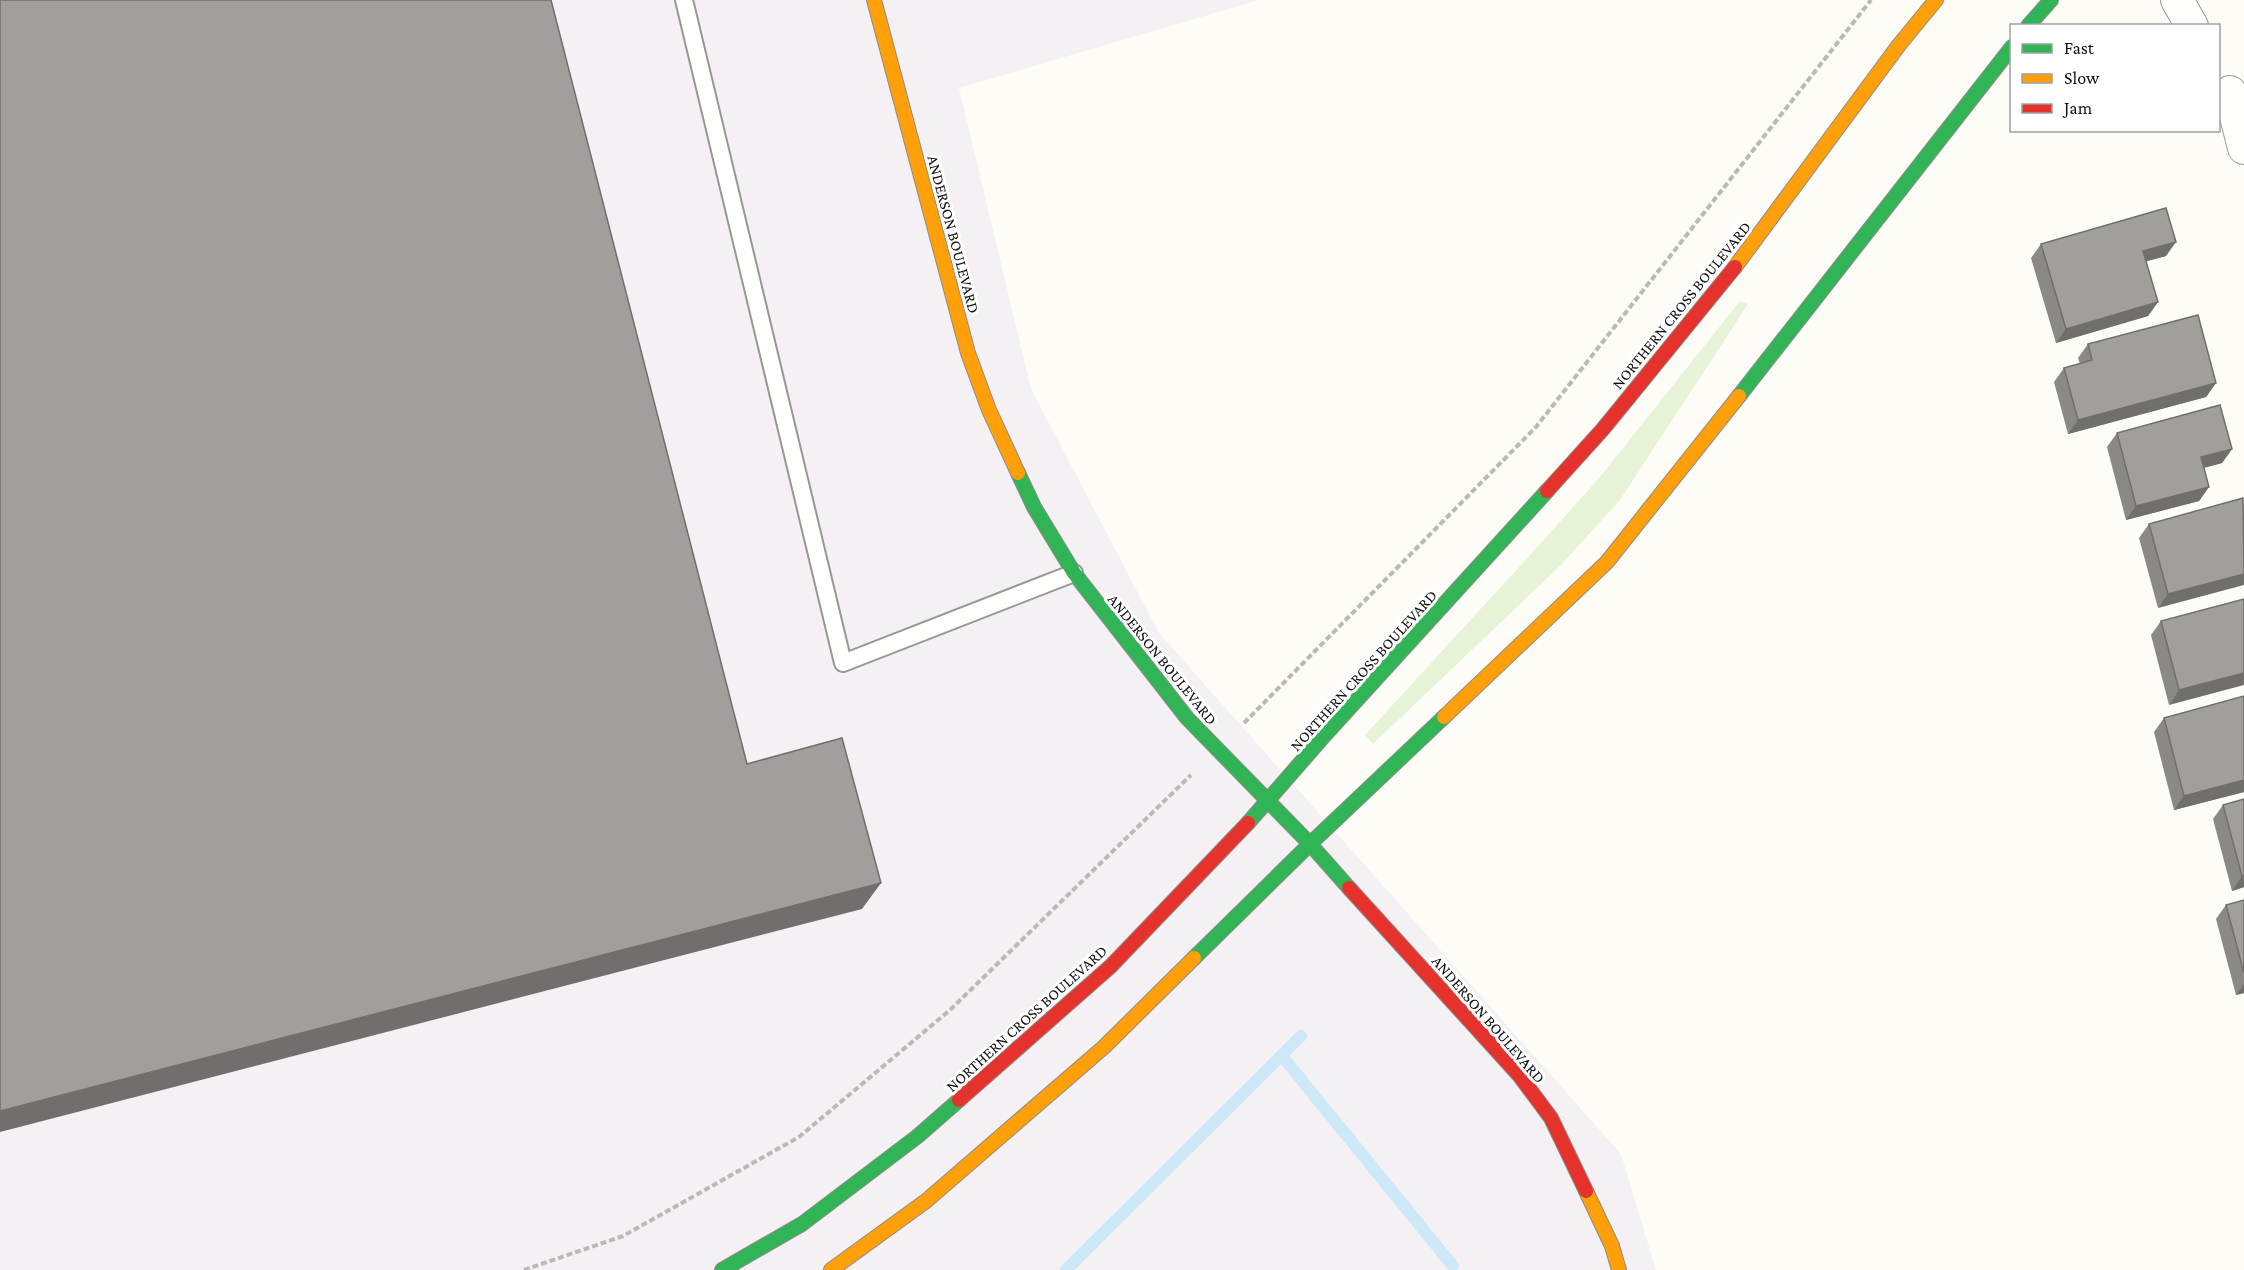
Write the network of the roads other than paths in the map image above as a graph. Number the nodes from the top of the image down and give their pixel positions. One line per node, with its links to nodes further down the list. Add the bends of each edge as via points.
1 (684, 0): 11 (lane, via 843,663)
2 (874, 0): 11 (street, ANDERSON BOULEVARD, via 988,410 1034,507)
3 (1936, 0): 12 (street, NORTHERN CROSS BOULEVARD, via 1737,264 1603,429)
4 (2051, 0): 6 (street)
5 (2177, 0): 7 (street)
6 (2030, 24)
7 (2191, 24)
8 (2010, 50): 13 (street, via 1607,562)
9 (2231, 84): 10 (street)
10 (2244, 148)
11 (1074, 573): 12 (street, ANDERSON BOULEVARD, via 1187,718)
12 (1269, 801): 13 (street, ANDERSON BOULEVARD); 14 (street, NORTHERN CROSS BOULEVARD, via 1111,966 918,1136 802,1224)
13 (1310, 844): 15 (street, via 1104,1047 926,1201); 16 (street, ANDERSON BOULEVARD, via 1519,1075 1551,1118 1612,1246)
14 (722, 1270)
15 (831, 1270)
16 (1619, 1270)

